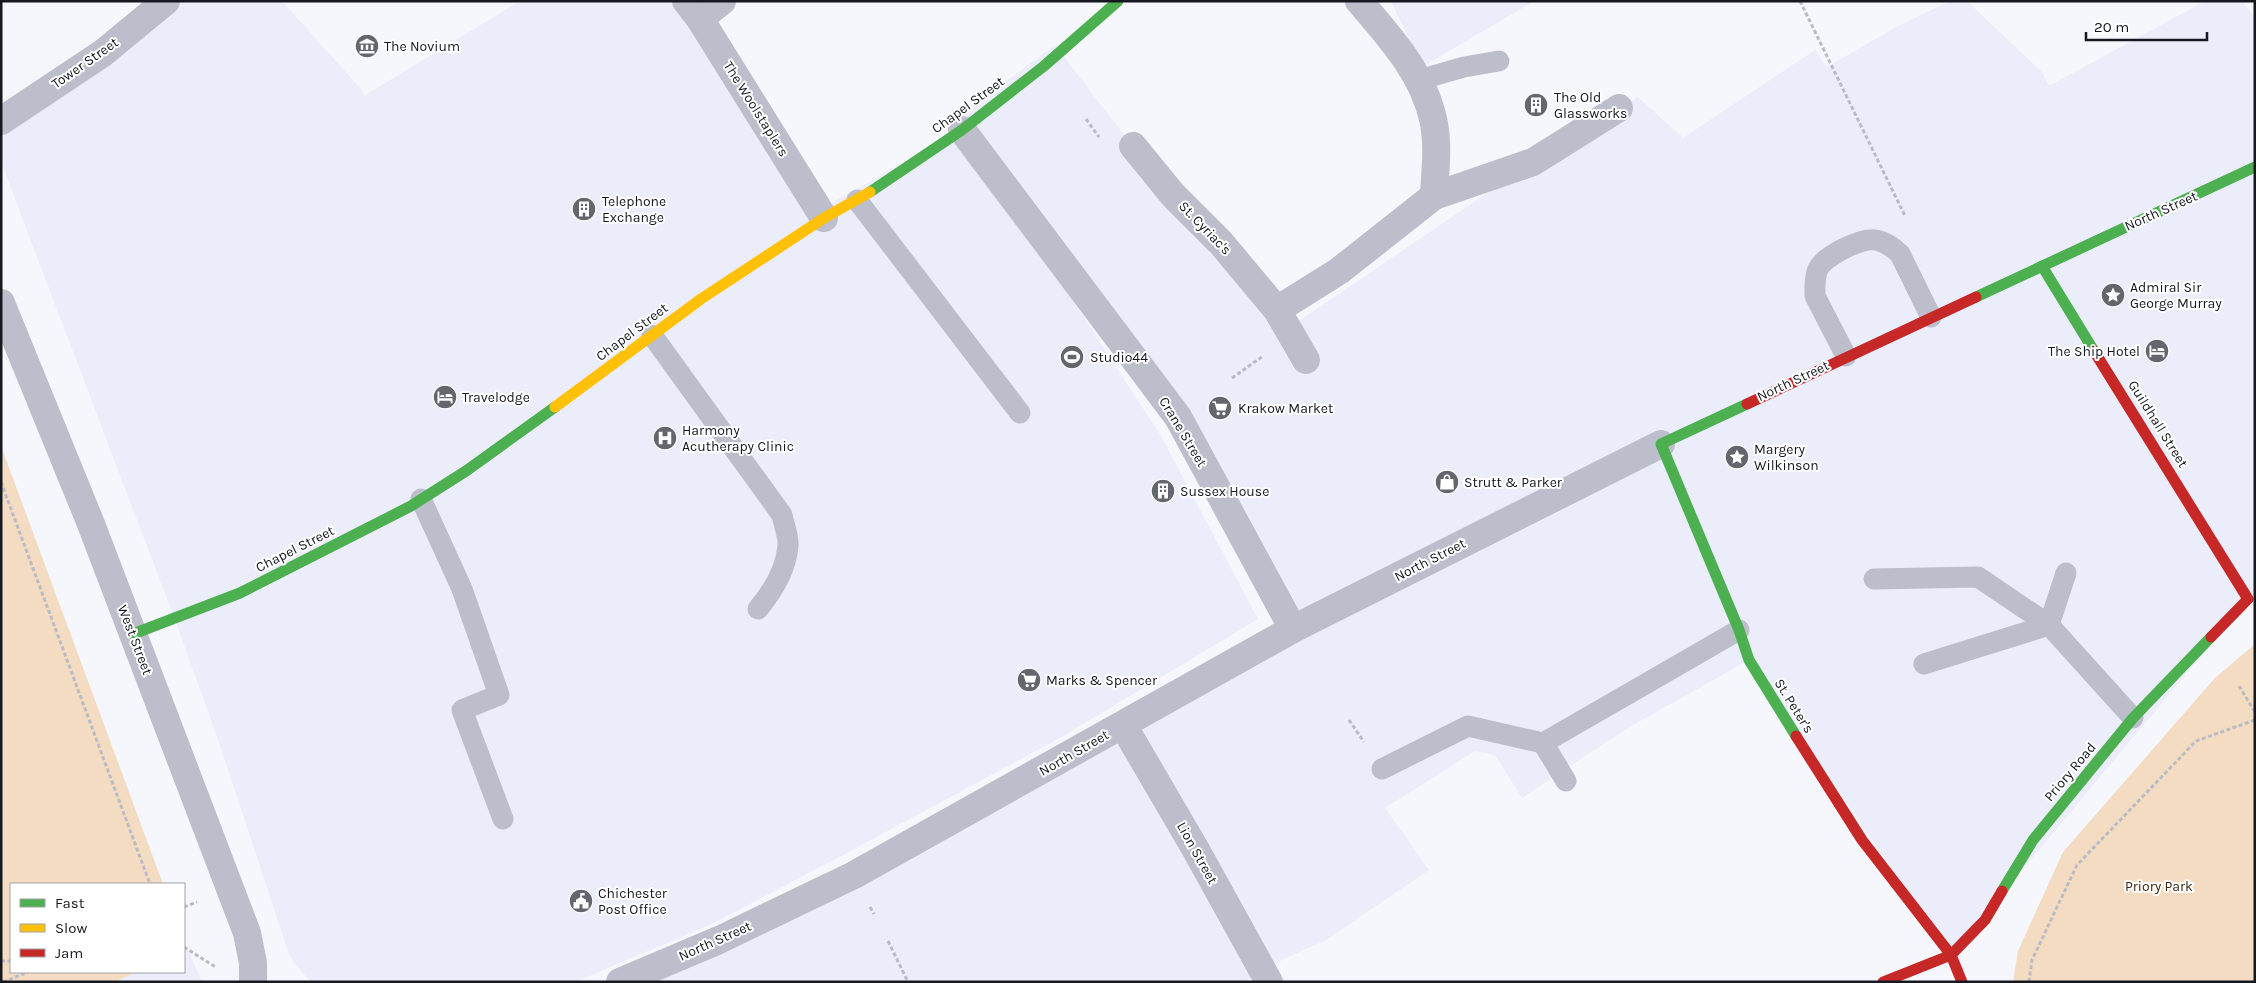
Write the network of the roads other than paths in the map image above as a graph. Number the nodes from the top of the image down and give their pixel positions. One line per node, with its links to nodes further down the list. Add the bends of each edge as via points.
1 (166, 1): 9 (street, Tower Street, via 103,52)
2 (722, 1): 5 (street)
3 (1118, 1): 10 (street, Chapel Street, via 1044,66)
4 (1358, 1): 7 (street, via 1392,40)
5 (693, 10): 15 (street, The Woolstaplers)
6 (1499, 61): 7 (lane)
7 (1418, 80): 13 (street, via 1433,119 1436,144)
8 (1620, 108): 13 (street, via 1532,162)
9 (1, 121)
10 (962, 130): 14 (street, Chapel Street); 31 (street, Crane Street, via 1178,417)
11 (1133, 146): 18 (street, St. Cyriac's)
12 (2255, 167): 16 (street, North Street)
13 (1434, 196): 18 (street, via 1339,271)
14 (857, 200): 15 (street, Chapel Street); 23 (lane)
15 (824, 218): 20 (street, Chapel Street, via 701,299)
16 (2042, 266): 19 (street, North Street); 28 (street, Guildhall Street)
17 (1, 303): 33 (street, West Street)
18 (1277, 310): 22 (street, St. Cyriac's)
19 (1931, 317): 21 (street, North Street); 21 (lane, via 1900,254 1892,247 1875,240 1864,240 1844,249 1818,268 1814,286)
20 (652, 336): 25 (street, Chapel Street, via 466,471); 29 (lane, via 782,515 788,545 783,568 773,590)
21 (1846, 356): 24 (street, North Street)
22 (1306, 360)
23 (1020, 413)
24 (1661, 444): 31 (street, North Street); 32 (street, St. Peter's)
25 (421, 499): 33 (street, Chapel Street, via 240,593); 40 (lane, via 462,589 499,695 462,710)
26 (2066, 573): 30 (lane)
27 (1874, 579): 30 (lane, via 1978,577)
28 (2251, 595): 35 (street, Priory Road)
29 (758, 609)
30 (2049, 625): 34 (lane); 35 (lane)
31 (1293, 629): 36 (street, North Street)
32 (1739, 630): 37 (lane); 41 (street, St. Peter's, via 1749,660 1767,692 1862,840)
33 (133, 634): 42 (street, West Street, via 247,933 253,963)
34 (1924, 664)
35 (2133, 718): 41 (street, Priory Road, via 2033,840 1986,920)
36 (1123, 725): 43 (street, North Street, via 854,875 719,940); 44 (street, Lion Street)
37 (1543, 743): 38 (lane, via 1468,726); 39 (lane)
38 (1382, 769)
39 (1566, 781)
40 (503, 818)
41 (1951, 955): 45 (street); 46 (street)
42 (252, 982)
43 (620, 982)
44 (1269, 982)
45 (1883, 982)
46 (1962, 982)

